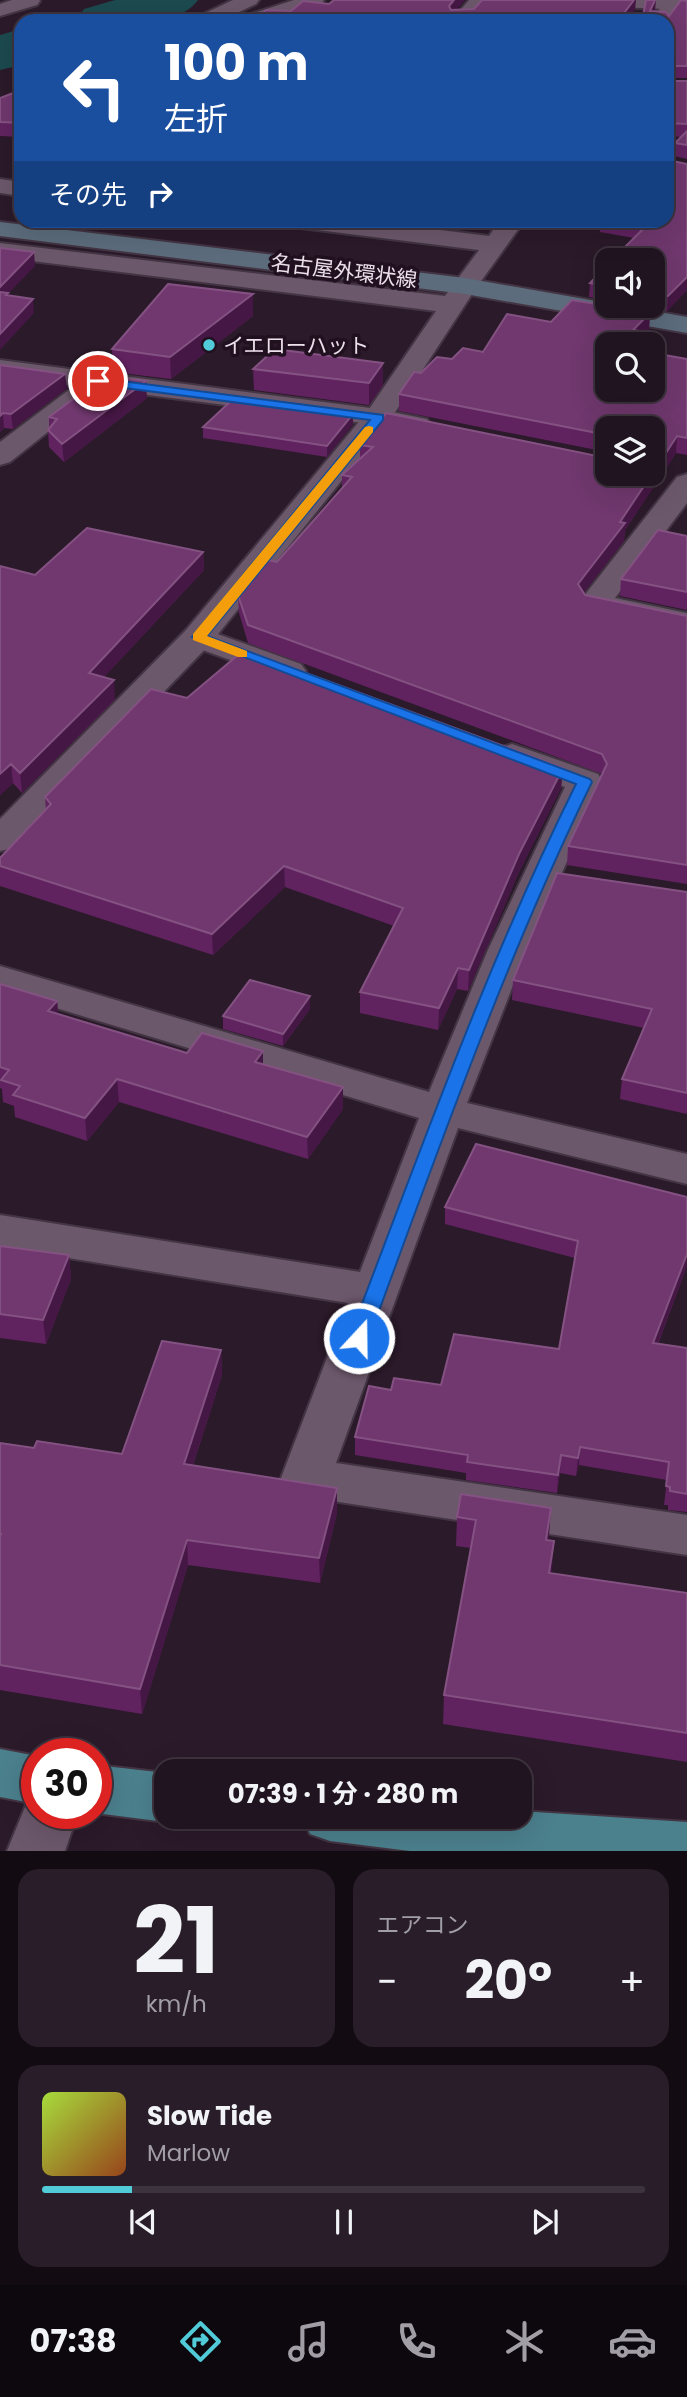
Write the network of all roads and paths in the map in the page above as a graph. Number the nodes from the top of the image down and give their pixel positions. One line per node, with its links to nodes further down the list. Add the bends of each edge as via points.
1 (26, 0): 7 (street, via 30,1)
2 (249, 0): 8 (street)
3 (314, 0): 9 (street)
4 (480, 0): 10 (street)
5 (595, 0): 6 (street)
6 (674, 7)
7 (0, 10)
8 (219, 14)
9 (271, 14)
10 (467, 14)
11 (183, 228): 15 (main road, 名古屋外環状線)
12 (327, 228): 15 (street)
13 (0, 229): 15 (main road, 名古屋外環状線)
14 (0, 250): 15 (street)
15 (481, 264): 16 (main road, 名古屋外環状線); 19 (main road, 名古屋外環状線); 22 (street)
16 (595, 285)
17 (665, 297): 18 (main road)
18 (687, 301)
19 (687, 324)
20 (0, 368): 21 (street)
21 (98, 381): 22 (street); 24 (street)
22 (379, 417): 23 (street); 27 (street)
23 (446, 431)
24 (0, 456)
25 (679, 480): 26 (street, via 595,603)
26 (687, 623)
27 (198, 637): 28 (street); 30 (street)
28 (314, 681)
29 (482, 744): 31 (street, via 584,782)
30 (0, 840)
31 (539, 874): 32 (street); 34 (street)
32 (579, 881)
33 (0, 978): 34 (street)
34 (444, 1111): 35 (street); 37 (street)
35 (687, 1169)
36 (0, 1231): 37 (street)
37 (377, 1291): 38 (street, via 306,1478)
38 (687, 1535)
39 (0, 1773): 40 (main road)
40 (21, 1777)
41 (112, 1790): 42 (main road)
42 (154, 1795)
43 (44, 1829): 46 (street)
44 (435, 1829): 45 (main road)
45 (687, 1847)
46 (36, 1851)

